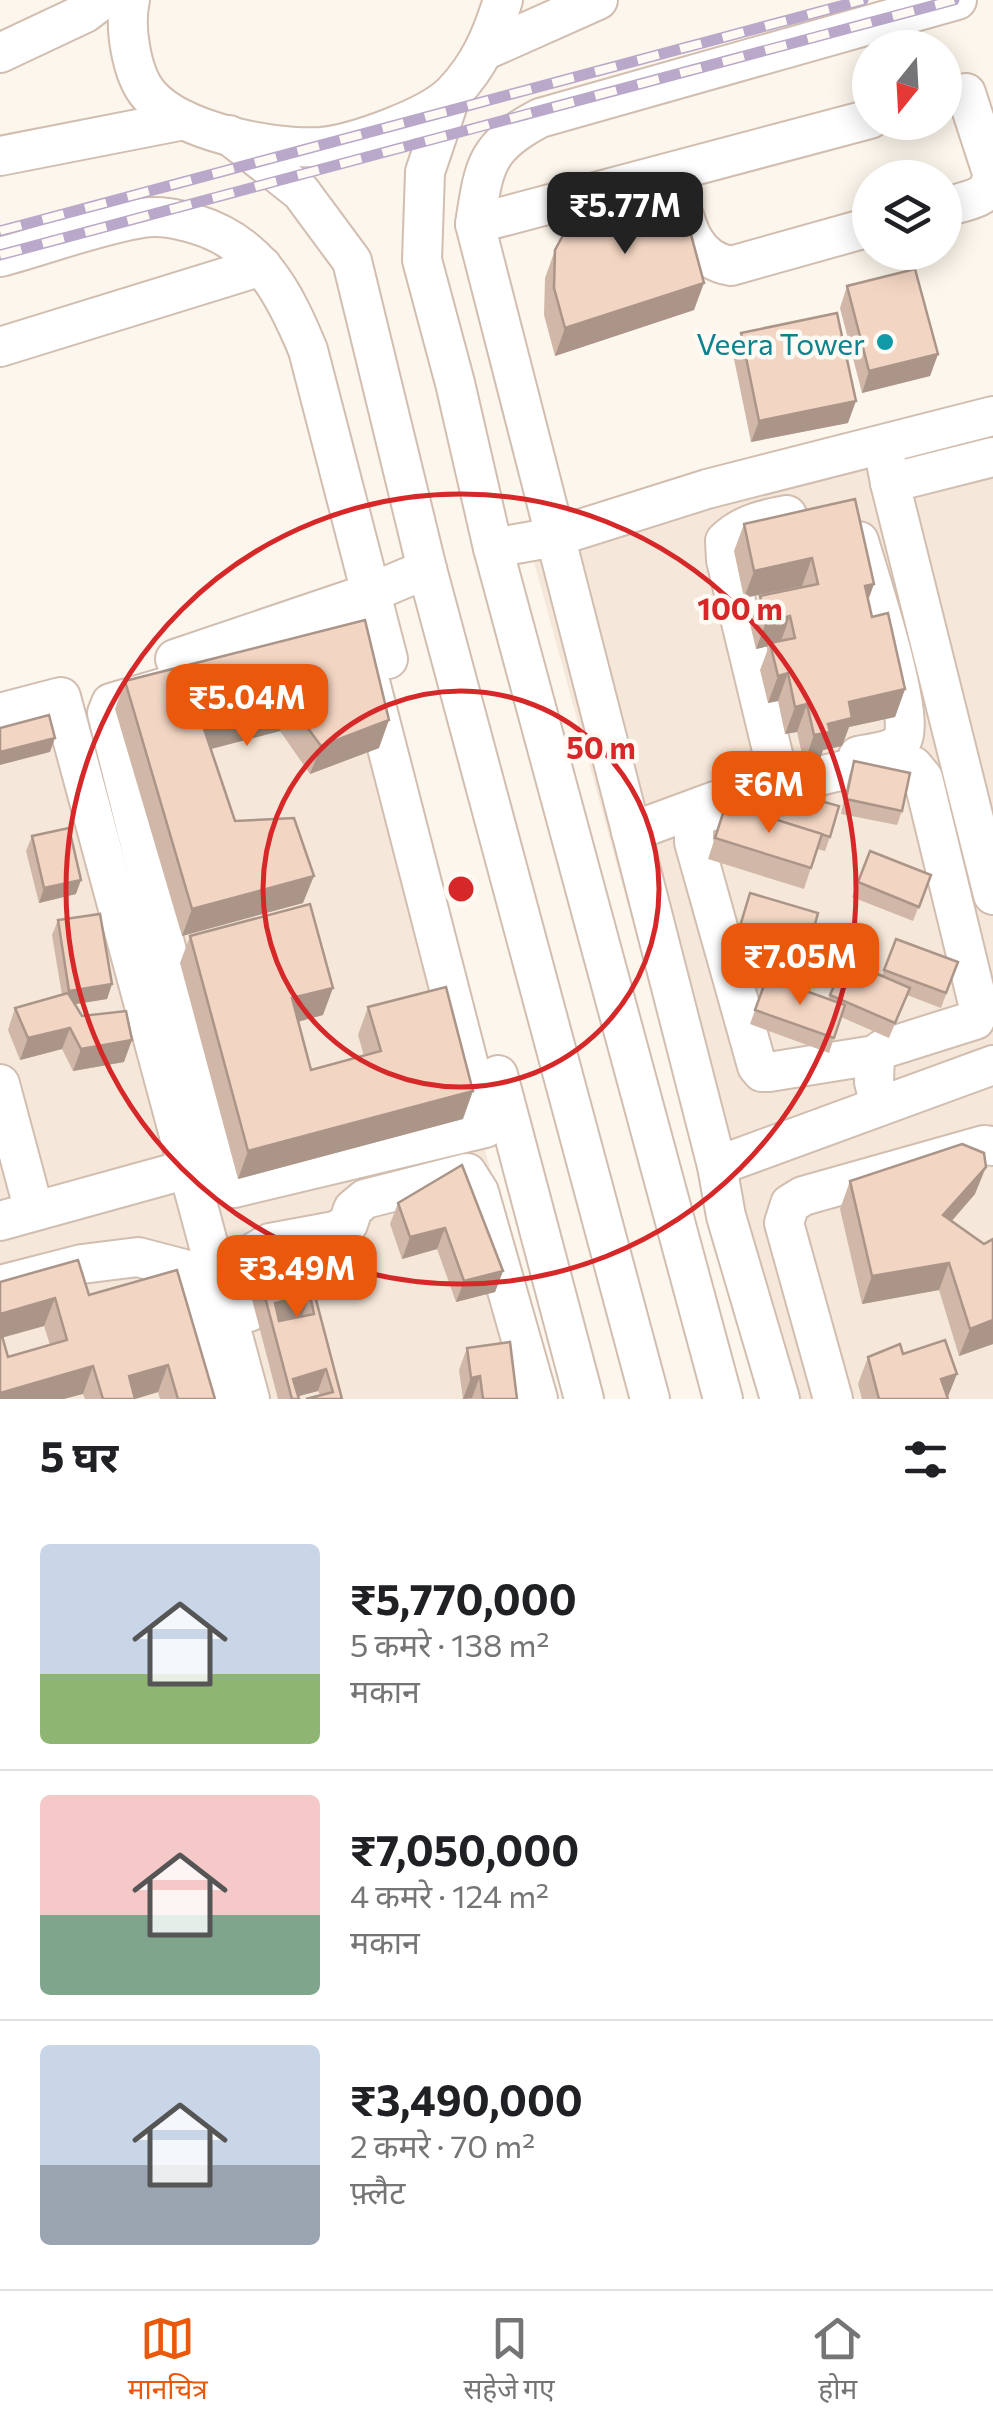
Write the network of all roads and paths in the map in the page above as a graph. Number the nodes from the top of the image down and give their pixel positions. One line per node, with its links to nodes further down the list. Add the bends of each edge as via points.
1 (102, 0): 8 (street)
2 (130, 0): 11 (street, via 130,52 148,94)
3 (503, 0): 7 (street)
4 (598, 0): 7 (street)
5 (957, 0): 6 (street)
6 (892, 22): 17 (street, via 540,118 508,135 484,171)
7 (488, 48): 10 (street)
8 (0, 53)
9 (968, 92): 16 (street, via 992,185 984,196)
10 (451, 95): 13 (street, via 390,130 321,147); 27 (street, via 426,172 422,260)
11 (184, 120): 13 (street); 14 (street)
12 (852, 124): 15 (street)
13 (229, 134): 28 (street, via 301,192 352,260)
14 (0, 156)
15 (672, 173): 17 (street); 18 (street, via 696,248 714,263 732,266)
16 (962, 202)
17 (474, 224): 26 (street)
18 (852, 233)
19 (0, 257): 20 (street, via 142,218 169,217 225,234)
20 (262, 266): 21 (street); 29 (street, via 288,302 308,350)
21 (0, 347)
22 (993, 416): 23 (street)
23 (883, 445): 25 (street); 26 (street, via 707,489)
24 (993, 457): 25 (street)
25 (890, 483): 35 (street)
26 (555, 538): 27 (street); 33 (street)
27 (492, 548): 50 (street)
28 (428, 569): 29 (street); 57 (street)
29 (370, 594): 30 (street); 34 (street)
30 (110, 680)
31 (0, 713): 43 (street, via 61,696)
32 (778, 778): 32 (street, via 726,541 764,520 829,510 854,522 902,691 904,739); 33 (street)
33 (631, 832): 42 (street)
34 (427, 854): 36 (street); 36 (street, via 357,631 110,703 107,713 220,1162 234,1188 485,1128)
35 (993, 896)
36 (439, 900): 46 (street)
37 (875, 1055): 37 (street, via 975,1020 979,1008 923,778 913,766 862,765 700,815 694,842 757,1066 769,1072); 40 (street)
38 (993, 1065): 40 (street)
39 (0, 1084): 44 (street)
40 (880, 1106): 42 (street)
41 (993, 1146): 60 (street, via 790,1204 784,1223)
42 (717, 1166): 45 (street)
43 (188, 1170): 44 (street); 53 (street)
44 (17, 1216)
45 (726, 1216): 50 (street); 59 (street)
46 (554, 1284): 48 (street); 49 (street)
47 (0, 1286): 52 (street, via 138,1257 184,1269)
48 (508, 1296): 51 (street); 54 (street, via 479,1192 467,1174 364,1198 348,1224 336,1230 270,1243 242,1259 238,1271)
49 (564, 1324): 51 (street); 56 (street)
50 (706, 1334): 58 (street)
51 (520, 1335): 55 (street)
52 (218, 1399)
53 (250, 1399)
54 (271, 1399)
55 (538, 1399)
56 (584, 1399)
57 (650, 1399)
58 (723, 1399)
59 (780, 1399)
60 (833, 1399)

